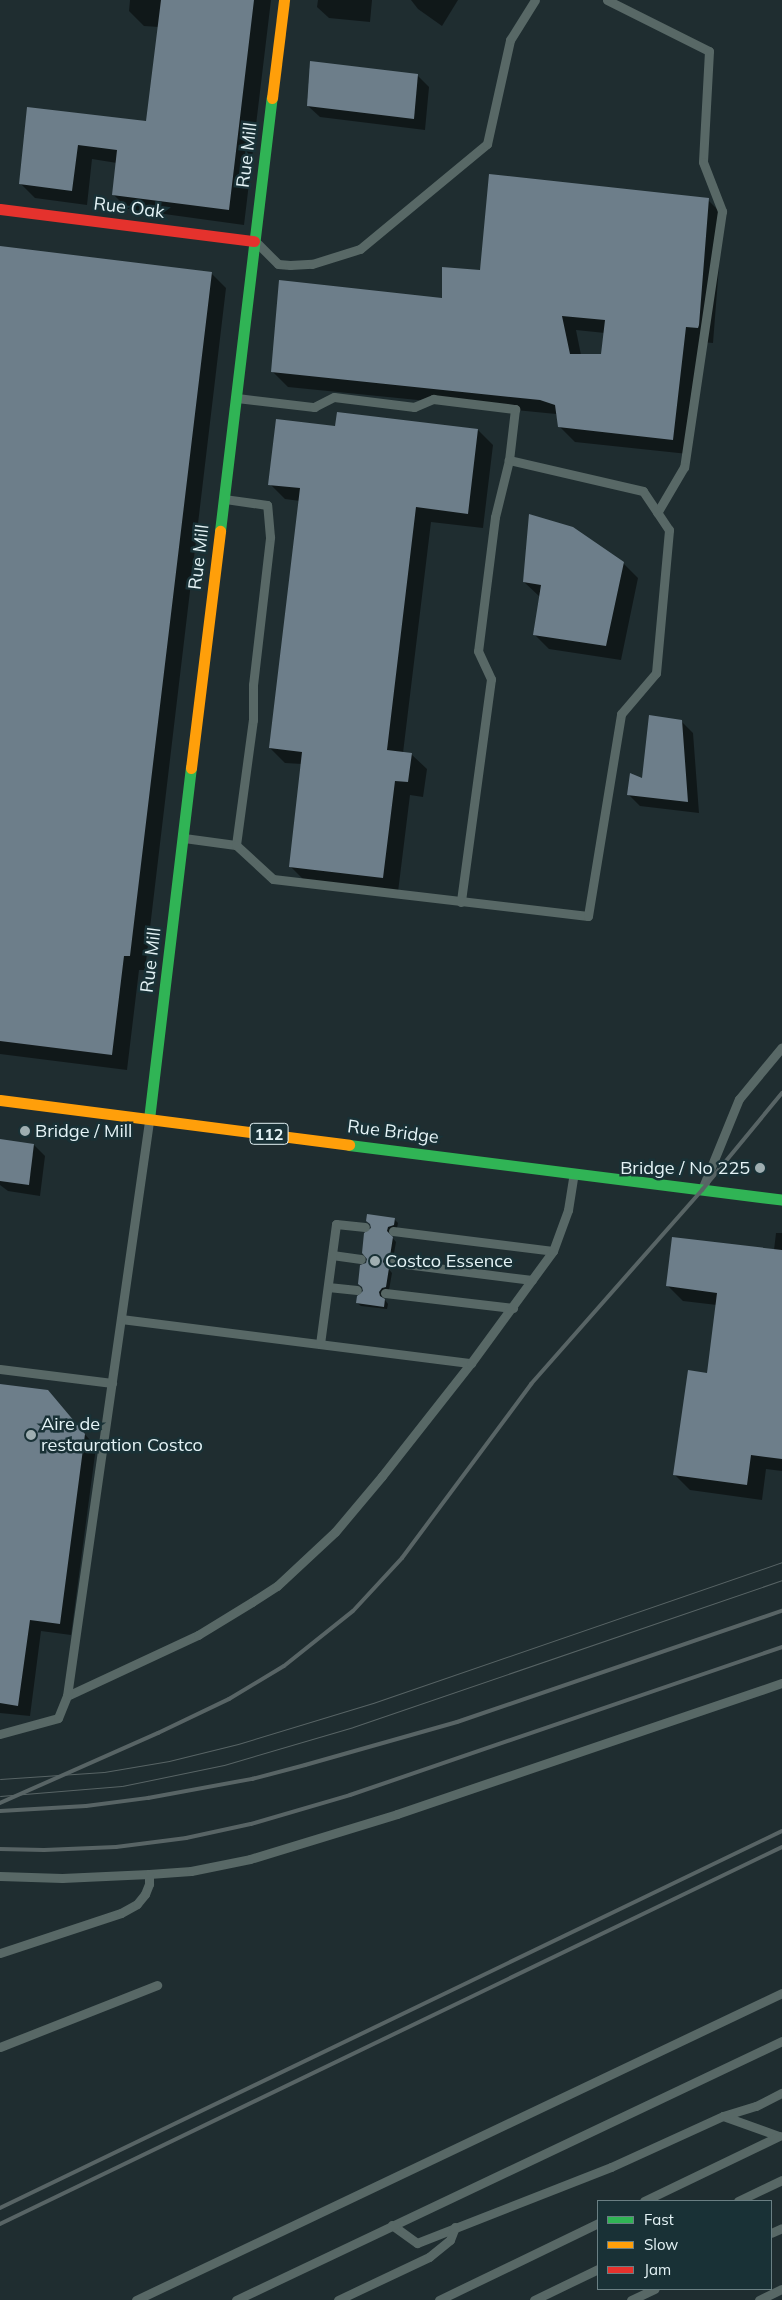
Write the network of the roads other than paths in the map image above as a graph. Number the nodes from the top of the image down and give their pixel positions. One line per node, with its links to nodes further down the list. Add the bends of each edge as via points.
1 (284, 0): 5 (street, Rue Mill)
2 (535, 0): 5 (lane, via 510,40 487,144 360,249 312,264 278,264)
3 (607, 0): 9 (lane, via 709,51 703,162 722,211 684,467)
4 (0, 209): 5 (street, Rue Oak)
5 (254, 241): 6 (street, Rue Mill)
6 (236, 398): 7 (lane, via 314,408 334,397 414,407 433,399 515,409); 8 (street, Rue Mill)
7 (508, 460): 9 (lane, via 643,491); 12 (lane, via 495,517 478,651 491,679)
8 (224, 499): 10 (street, Rue Mill); 11 (lane, via 267,505 270,538 253,685 253,720)
9 (657, 513): 12 (lane, via 669,530 656,673 621,714 588,916)
10 (183, 838): 11 (lane); 15 (street, Rue Mill)
11 (236, 845): 12 (lane, via 273,879)
12 (461, 902)
13 (782, 1047): 17 (lane, via 739,1099)
14 (0, 1100): 15 (street, Rue Bridge / 112)
15 (149, 1119): 16 (street, Rue Bridge / 112); 30 (lane)
16 (573, 1173): 17 (street, Rue Bridge / 112); 21 (lane, via 566,1217)
17 (702, 1190): 18 (street, Rue Bridge / 112)
18 (782, 1200)
19 (365, 1228): 22 (lane, via 336,1224)
20 (393, 1231): 21 (lane)
21 (553, 1251): 25 (lane)
22 (332, 1255): 23 (lane); 26 (lane)
23 (361, 1259)
24 (389, 1262): 25 (lane)
25 (532, 1280): 29 (lane)
26 (328, 1287): 27 (lane); 31 (lane)
27 (357, 1290)
28 (386, 1293): 29 (lane)
29 (513, 1308): 32 (lane)
30 (121, 1318): 31 (lane); 34 (lane)
31 (320, 1344): 32 (lane)
32 (471, 1364): 36 (lane, via 335,1532 277,1586 198,1635)
33 (0, 1369): 34 (lane)
34 (112, 1383): 36 (lane)
35 (782, 1683): 38 (lane, via 292,1848 219,1867)
36 (67, 1696): 37 (lane, via 58,1718)
37 (0, 1734)
38 (149, 1874): 39 (lane, via 62,1878); 40 (lane, via 149,1884 138,1904 121,1913)
39 (0, 1876)
40 (0, 1953)
41 (157, 1985): 44 (lane)
42 (782, 1993): 57 (lane)
43 (782, 2041): 52 (lane)
44 (0, 2047)
45 (782, 2093): 46 (lane, via 756,2106)
46 (723, 2116): 47 (lane); 53 (lane, via 611,2167)
47 (780, 2137): 49 (lane)
48 (782, 2180): 50 (lane)
49 (646, 2200)
50 (740, 2200)
51 (597, 2223): 60 (lane)
52 (392, 2225): 53 (lane, via 417,2243); 58 (lane)
53 (455, 2227): 59 (lane, via 450,2240 429,2256)
54 (597, 2269): 61 (lane)
55 (782, 2289): 63 (lane)
56 (653, 2290): 62 (lane)
57 (136, 2300)
58 (236, 2300)
59 (338, 2300)
60 (438, 2300)
61 (534, 2300)
62 (632, 2300)
63 (759, 2300)

